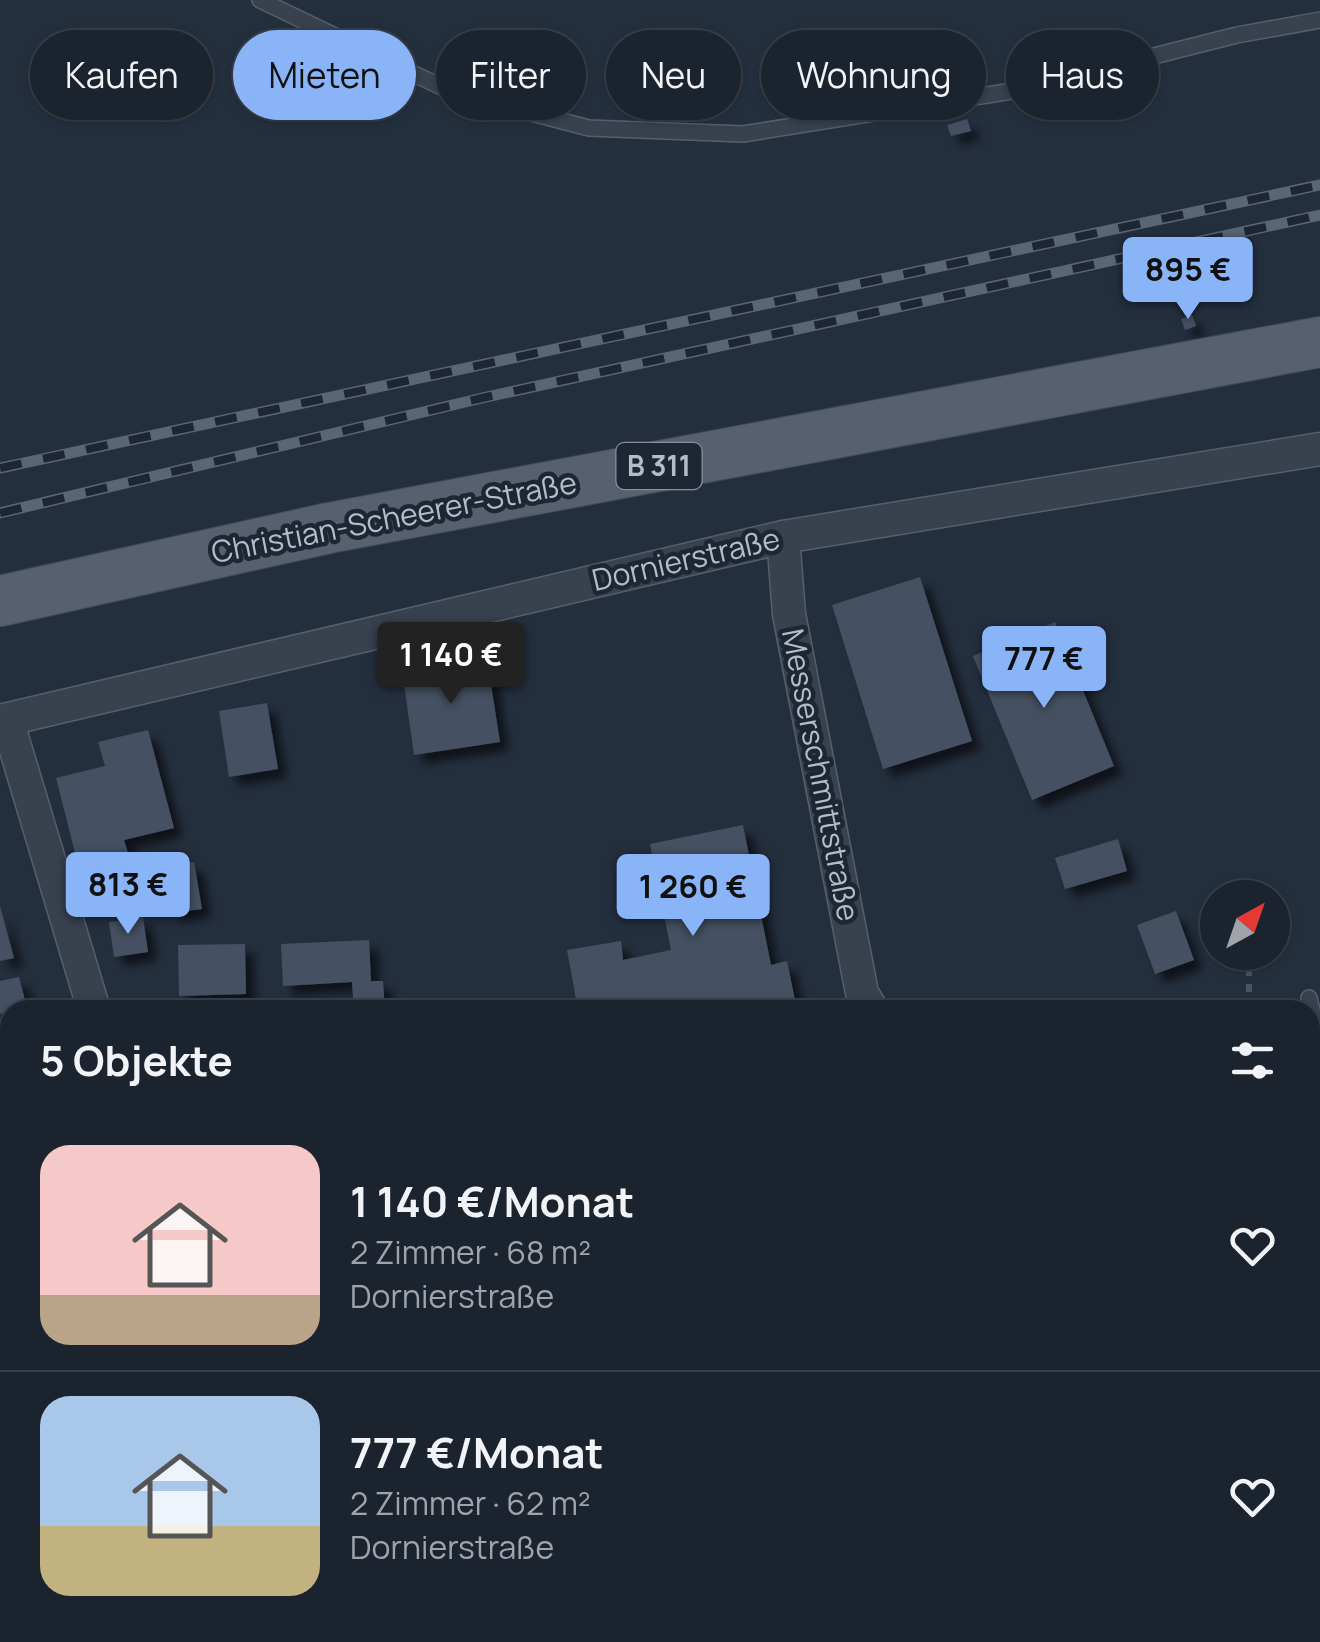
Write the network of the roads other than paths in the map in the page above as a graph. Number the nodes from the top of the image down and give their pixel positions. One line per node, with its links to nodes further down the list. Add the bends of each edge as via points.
1 (260, 0): 2 (lane, via 454,93 589,128 743,134 1019,90)
2 (1320, 20)
3 (1320, 342): 6 (main road, Christian-Scheerer-Straße / B 311, via 328,528)
4 (1320, 449): 5 (street, Dornierstraße)
5 (783, 537): 7 (street, Dornierstraße); 9 (street, Messerschmittstraße, via 789,614)
6 (0, 602)
7 (3, 720): 8 (street)
8 (91, 1000)
9 (866, 1000)

